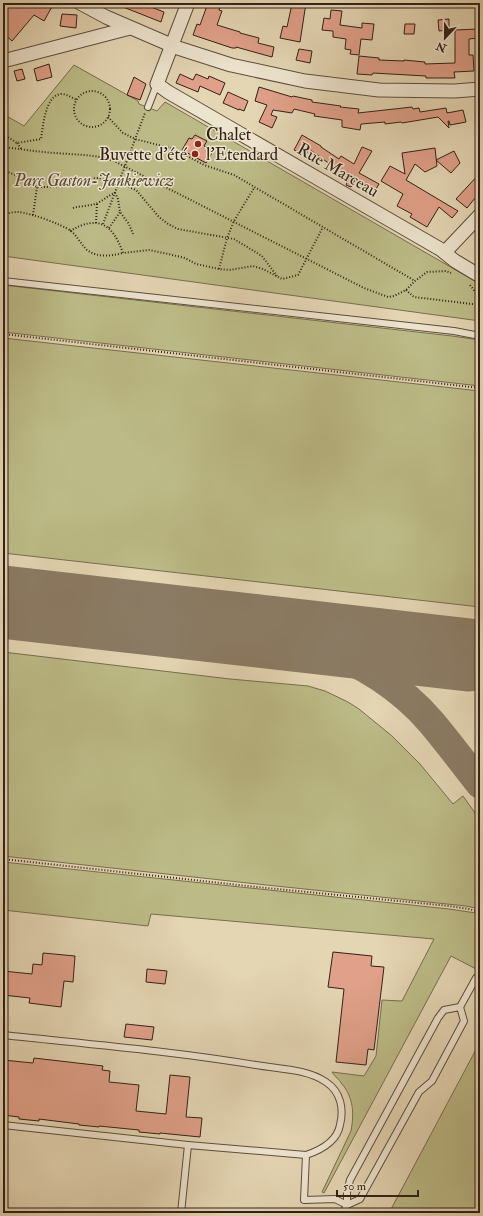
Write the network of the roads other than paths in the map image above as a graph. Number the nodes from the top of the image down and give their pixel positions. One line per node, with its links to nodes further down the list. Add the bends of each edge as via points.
1 (80, 3): 3 (street)
2 (188, 3): 4 (street)
3 (130, 28): 4 (street); 5 (street)
4 (172, 45): 6 (street); 7 (street, via 231,65 306,81 379,90)
5 (3, 61)
6 (157, 84): 8 (lane); 10 (street, Rue Marceau)
7 (480, 89)
8 (148, 107)
9 (480, 215): 10 (street)
10 (445, 252): 11 (street, Rue Marceau)
11 (480, 276)
12 (3, 281): 13 (lane)
13 (480, 336)
14 (476, 978): 15 (lane)
15 (460, 1006): 20 (lane, via 444,1010 438,1018 350,1180); 20 (lane, via 464,1021 432,1081 419,1092 360,1199)
16 (3, 1035): 19 (lane, via 217,1059 304,1072 319,1077 333,1087 338,1095 342,1116 340,1127 330,1143)
17 (3, 1125): 18 (lane)
18 (188, 1145): 19 (lane); 21 (lane)
19 (306, 1155): 20 (lane, via 304,1200 335,1199)
20 (347, 1205): 22 (lane)
21 (181, 1213)
22 (343, 1213)

